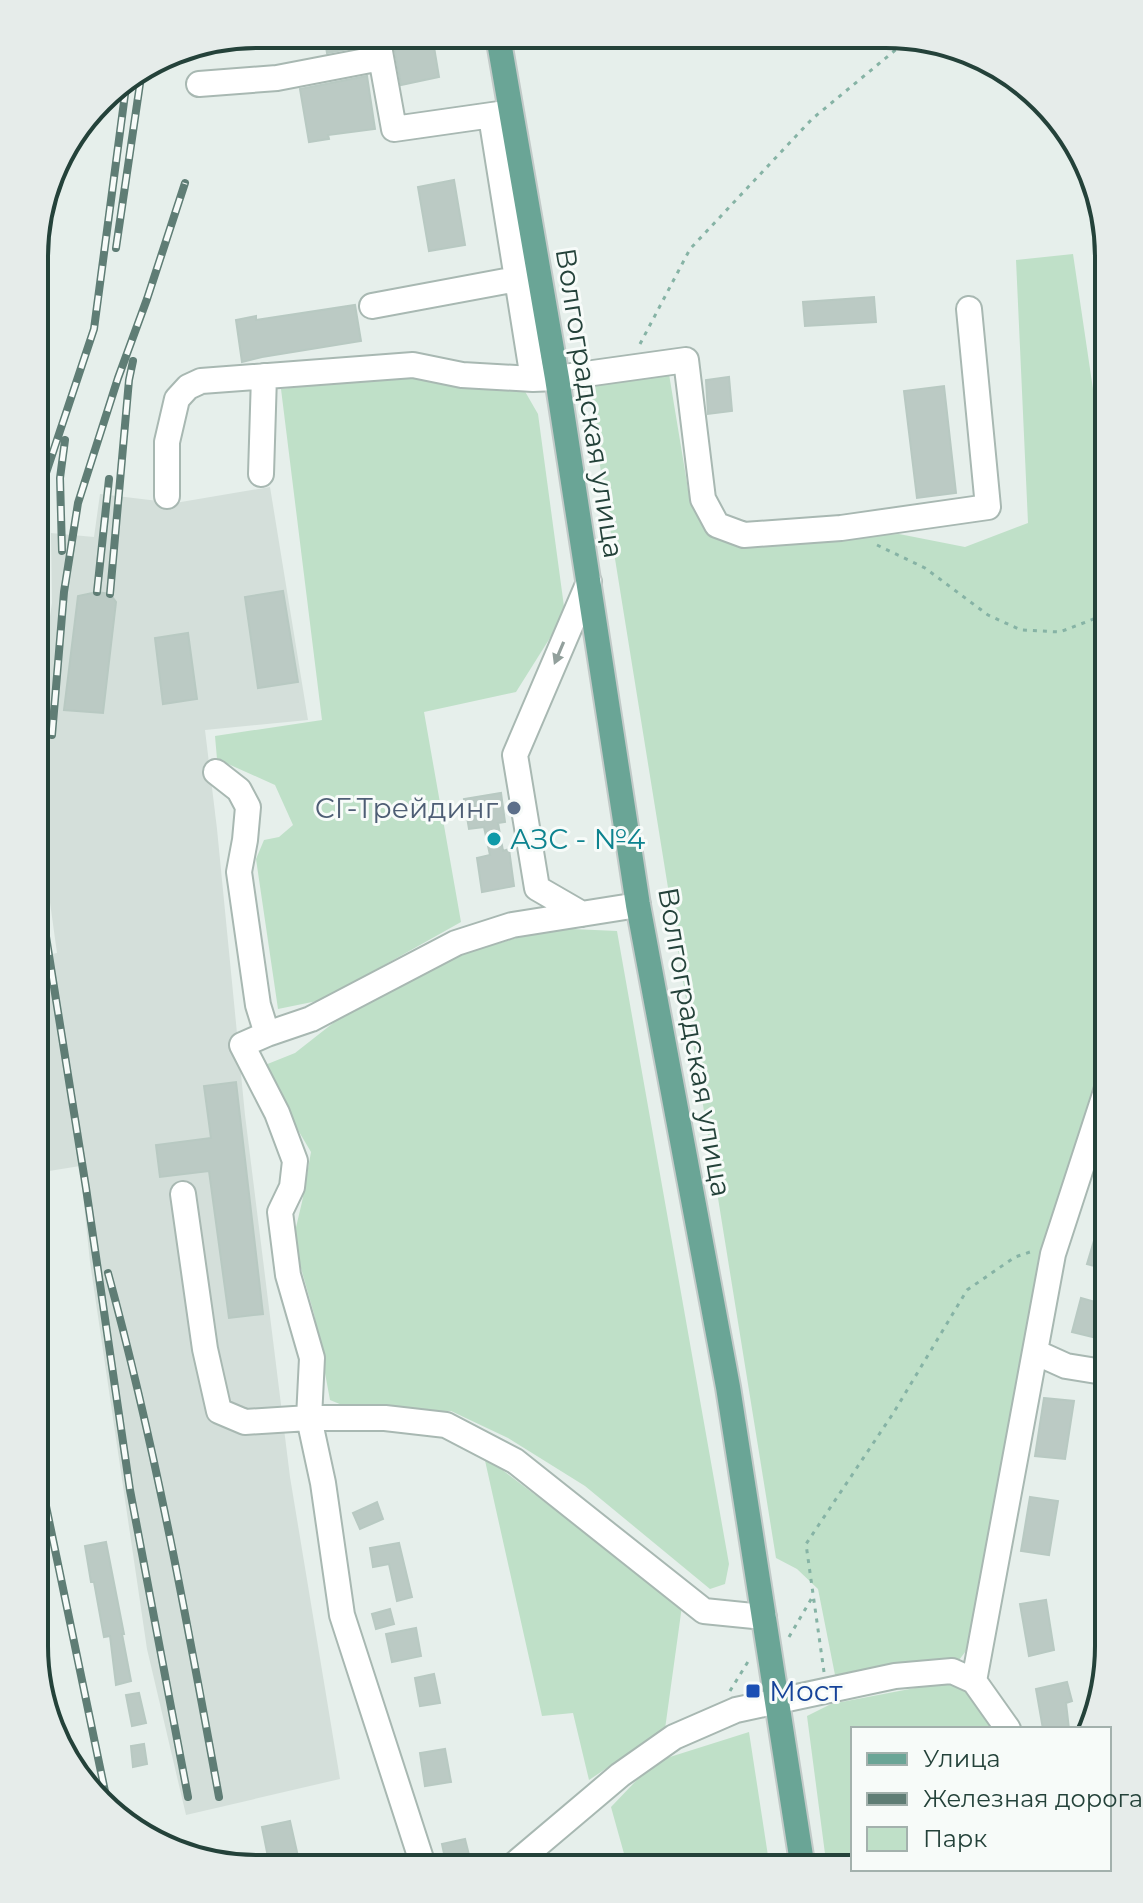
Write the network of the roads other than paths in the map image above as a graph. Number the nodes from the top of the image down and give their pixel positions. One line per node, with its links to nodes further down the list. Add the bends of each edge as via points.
1 (373, 48): 4 (street, via 277,78)
2 (379, 48): 5 (street, via 394,129)
3 (498, 48): 5 (main road, Волгоградская улица)
4 (199, 84)
5 (501, 114): 6 (street); 10 (main road, Волгоградская улица)
6 (517, 279): 7 (street); 11 (street)
7 (372, 306)
8 (969, 309): 10 (street, via 988,507 841,528 744,535 717,525 703,499 686,360)
9 (264, 376): 11 (street, via 413,365 462,375); 12 (street); 13 (street, via 201,381 177,399 167,442)
10 (557, 378): 11 (street); 14 (main road, Волгоградская улица)
11 (533, 379)
12 (261, 474)
13 (167, 496)
14 (589, 582): 16 (main road, Волгоградская улица); 17 (street, one-way to 17, via 515,755 537,888)
15 (216, 772): 18 (street, via 239,790 248,807 239,872)
16 (638, 905): 17 (street); 24 (main road, Волгоградская улица, via 728,1387)
17 (582, 914): 18 (street, via 512,925 456,943 311,1019)
18 (267, 1034): 23 (street, via 242,1045 295,1161 292,1187 280,1212 288,1275 312,1358)
19 (1095, 1125): 21 (street, via 1056,1244)
20 (183, 1194): 23 (street, via 219,1411 245,1422)
21 (1035, 1352): 22 (street, via 1066,1366); 25 (street)
22 (1095, 1371)
23 (309, 1418): 24 (street, via 446,1425 515,1461 704,1611); 28 (street, via 342,1615)
24 (764, 1617): 26 (main road, Волгоградская улица, via 780,1652)
25 (974, 1681): 26 (street, via 952,1671 895,1676); 27 (street)
26 (777, 1701): 29 (street, via 736,1710 674,1737); 30 (main road, Волгоградская улица)
27 (1007, 1727)
28 (420, 1855)
29 (525, 1855)
30 (801, 1855)

